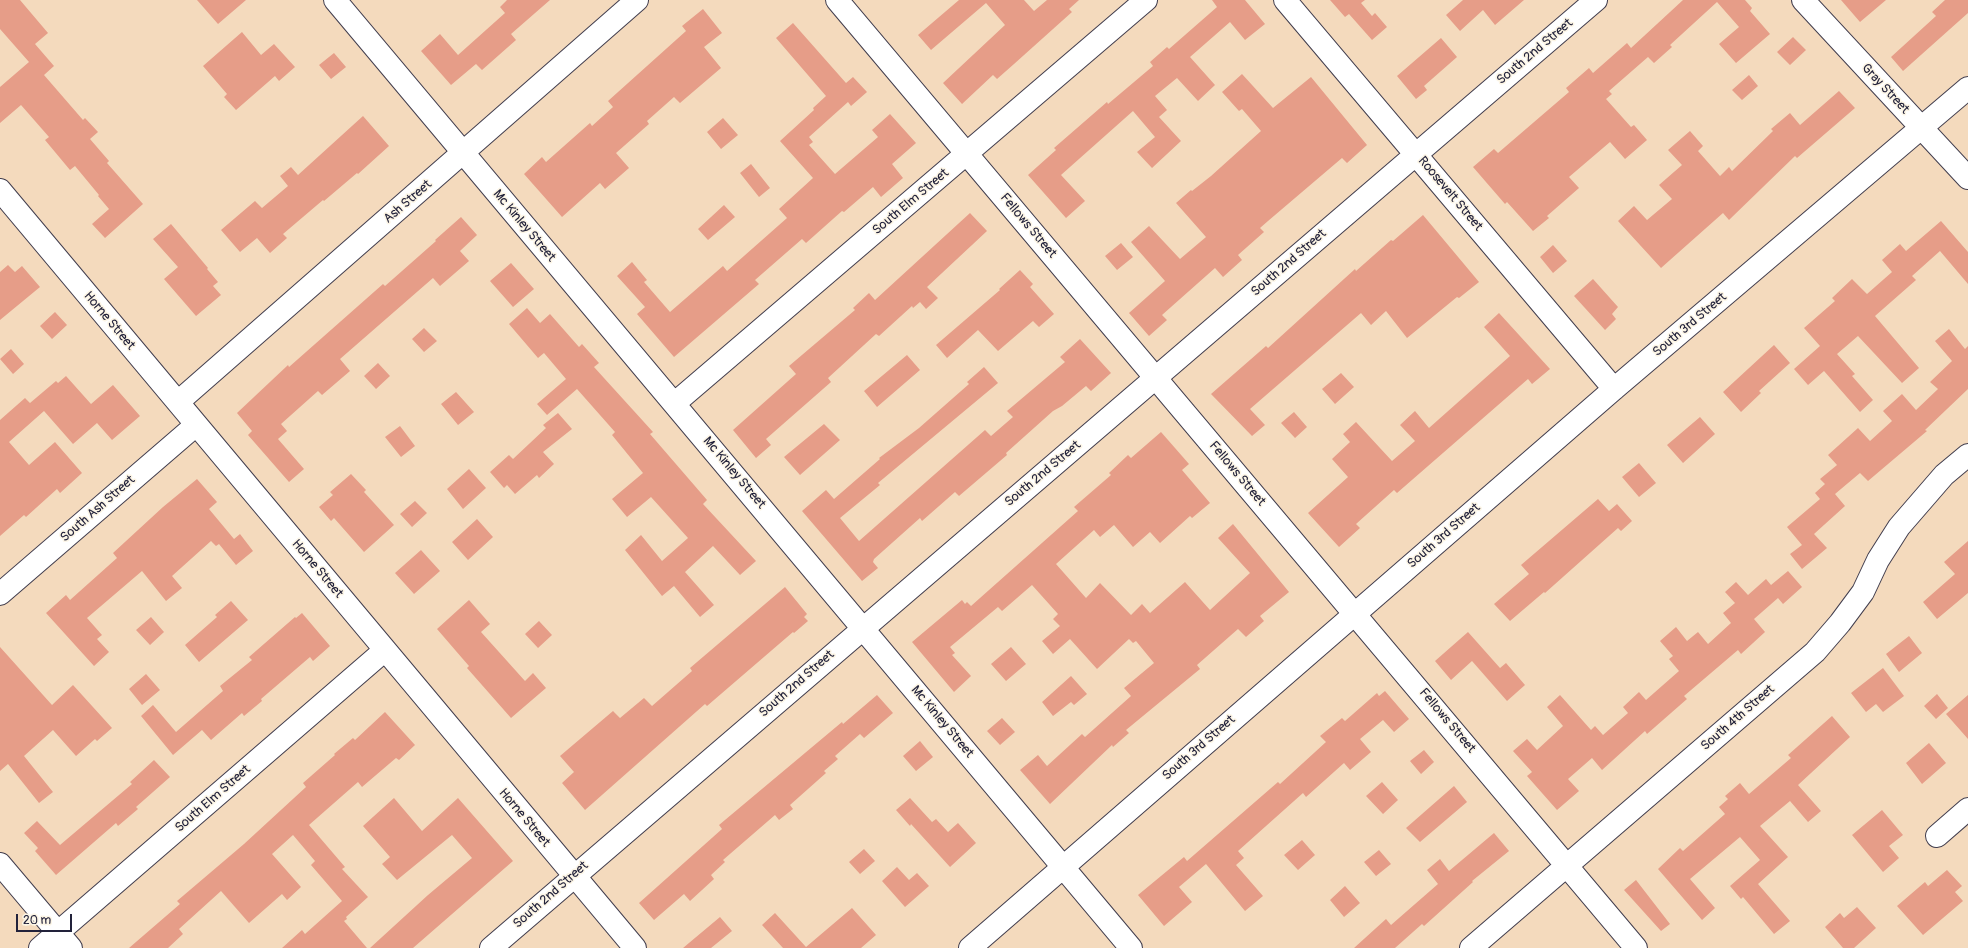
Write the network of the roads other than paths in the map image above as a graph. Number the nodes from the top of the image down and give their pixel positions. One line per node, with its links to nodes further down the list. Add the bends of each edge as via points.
1 (335, 0): 10 (street, Mc Kinley Street)
2 (637, 0): 10 (street, Ash Street)
3 (837, 0): 11 (street, Fellows Street)
4 (1146, 0): 11 (street, South Elm Street)
5 (1285, 0): 12 (street, Roosevelt Street)
6 (1596, 0): 12 (street, South 2nd Street)
7 (1803, 0): 9 (street, Gray Street)
8 (1968, 88): 9 (street, South 3rd Street)
9 (1922, 128): 13 (street, Gray Street); 16 (street, South 3rd Street)
10 (463, 154): 17 (street, Ash Street); 18 (street, Mc Kinley Street)
11 (967, 154): 15 (street, Fellows Street); 18 (street, South Elm Street)
12 (1416, 154): 15 (street, South 2nd Street); 16 (street, Roosevelt Street)
13 (1968, 178)
14 (4, 202): 17 (street, Horne Street)
15 (1155, 378): 22 (street, Fellows Street); 23 (street, South 2nd Street)
16 (1614, 389): 22 (street, South 3rd Street)
17 (178, 402): 19 (street, Horne Street)
18 (675, 403): 23 (street, Mc Kinley Street)
19 (196, 425): 21 (street, South Ash Street); 24 (street, Horne Street)
20 (1968, 455): 28 (street, South 4th Street, via 1944,475 1899,527 1878,560 1863,592 1815,652)
21 (0, 594)
22 (1355, 612): 28 (street, Fellows Street); 29 (street, South 3rd Street)
23 (863, 628): 29 (street, Mc Kinley Street); 30 (street, South 2nd Street)
24 (385, 650): 30 (street, Horne Street); 31 (street, South Elm Street)
25 (1968, 809): 26 (street)
26 (1936, 836)
27 (0, 864): 31 (street)
28 (1567, 865): 37 (street, South 4th Street); 38 (street, Fellows Street)
29 (1063, 867): 35 (street, South 3rd Street); 36 (street, Mc Kinley Street)
30 (573, 876): 33 (street, South 2nd Street); 34 (street, Horne Street)
31 (65, 940): 32 (street, South Elm Street)
32 (40, 948)
33 (491, 948)
34 (635, 948)
35 (970, 948)
36 (1131, 948)
37 (1471, 948)
38 (1636, 948)

